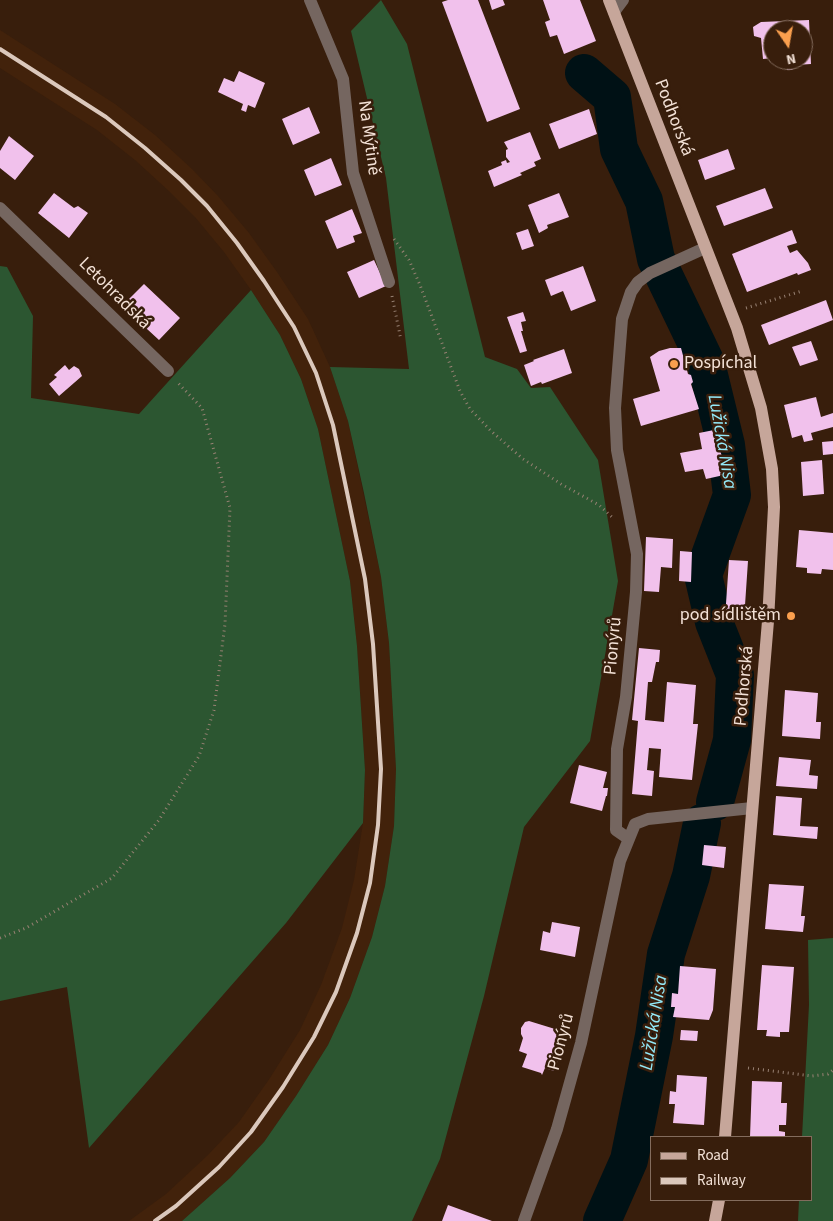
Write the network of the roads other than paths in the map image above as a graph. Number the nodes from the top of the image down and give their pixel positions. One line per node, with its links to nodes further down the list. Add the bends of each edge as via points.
1 (310, 0): 6 (street, Na Mýtině, via 343,79 352,173)
2 (623, 0): 3 (street)
3 (611, 6): 5 (main road, Podhorská)
4 (0, 208): 7 (street, Letohradská)
5 (705, 248): 8 (main road, Podhorská, via 731,314 761,408 772,469 768,621); 9 (street, Pionýrů, via 650,273 638,282 622,319 615,408 617,450 637,554 626,697 618,749 616,830)
6 (389, 282)
7 (168, 371)
8 (752, 808): 9 (street, Pionýrů, via 648,819 635,824); 10 (main road, Podhorská)
9 (629, 839): 12 (street, Pionýrů, via 620,861 581,1043 557,1129)
10 (725, 1136)
11 (719, 1201): 13 (main road)
12 (524, 1221)
13 (715, 1221)

